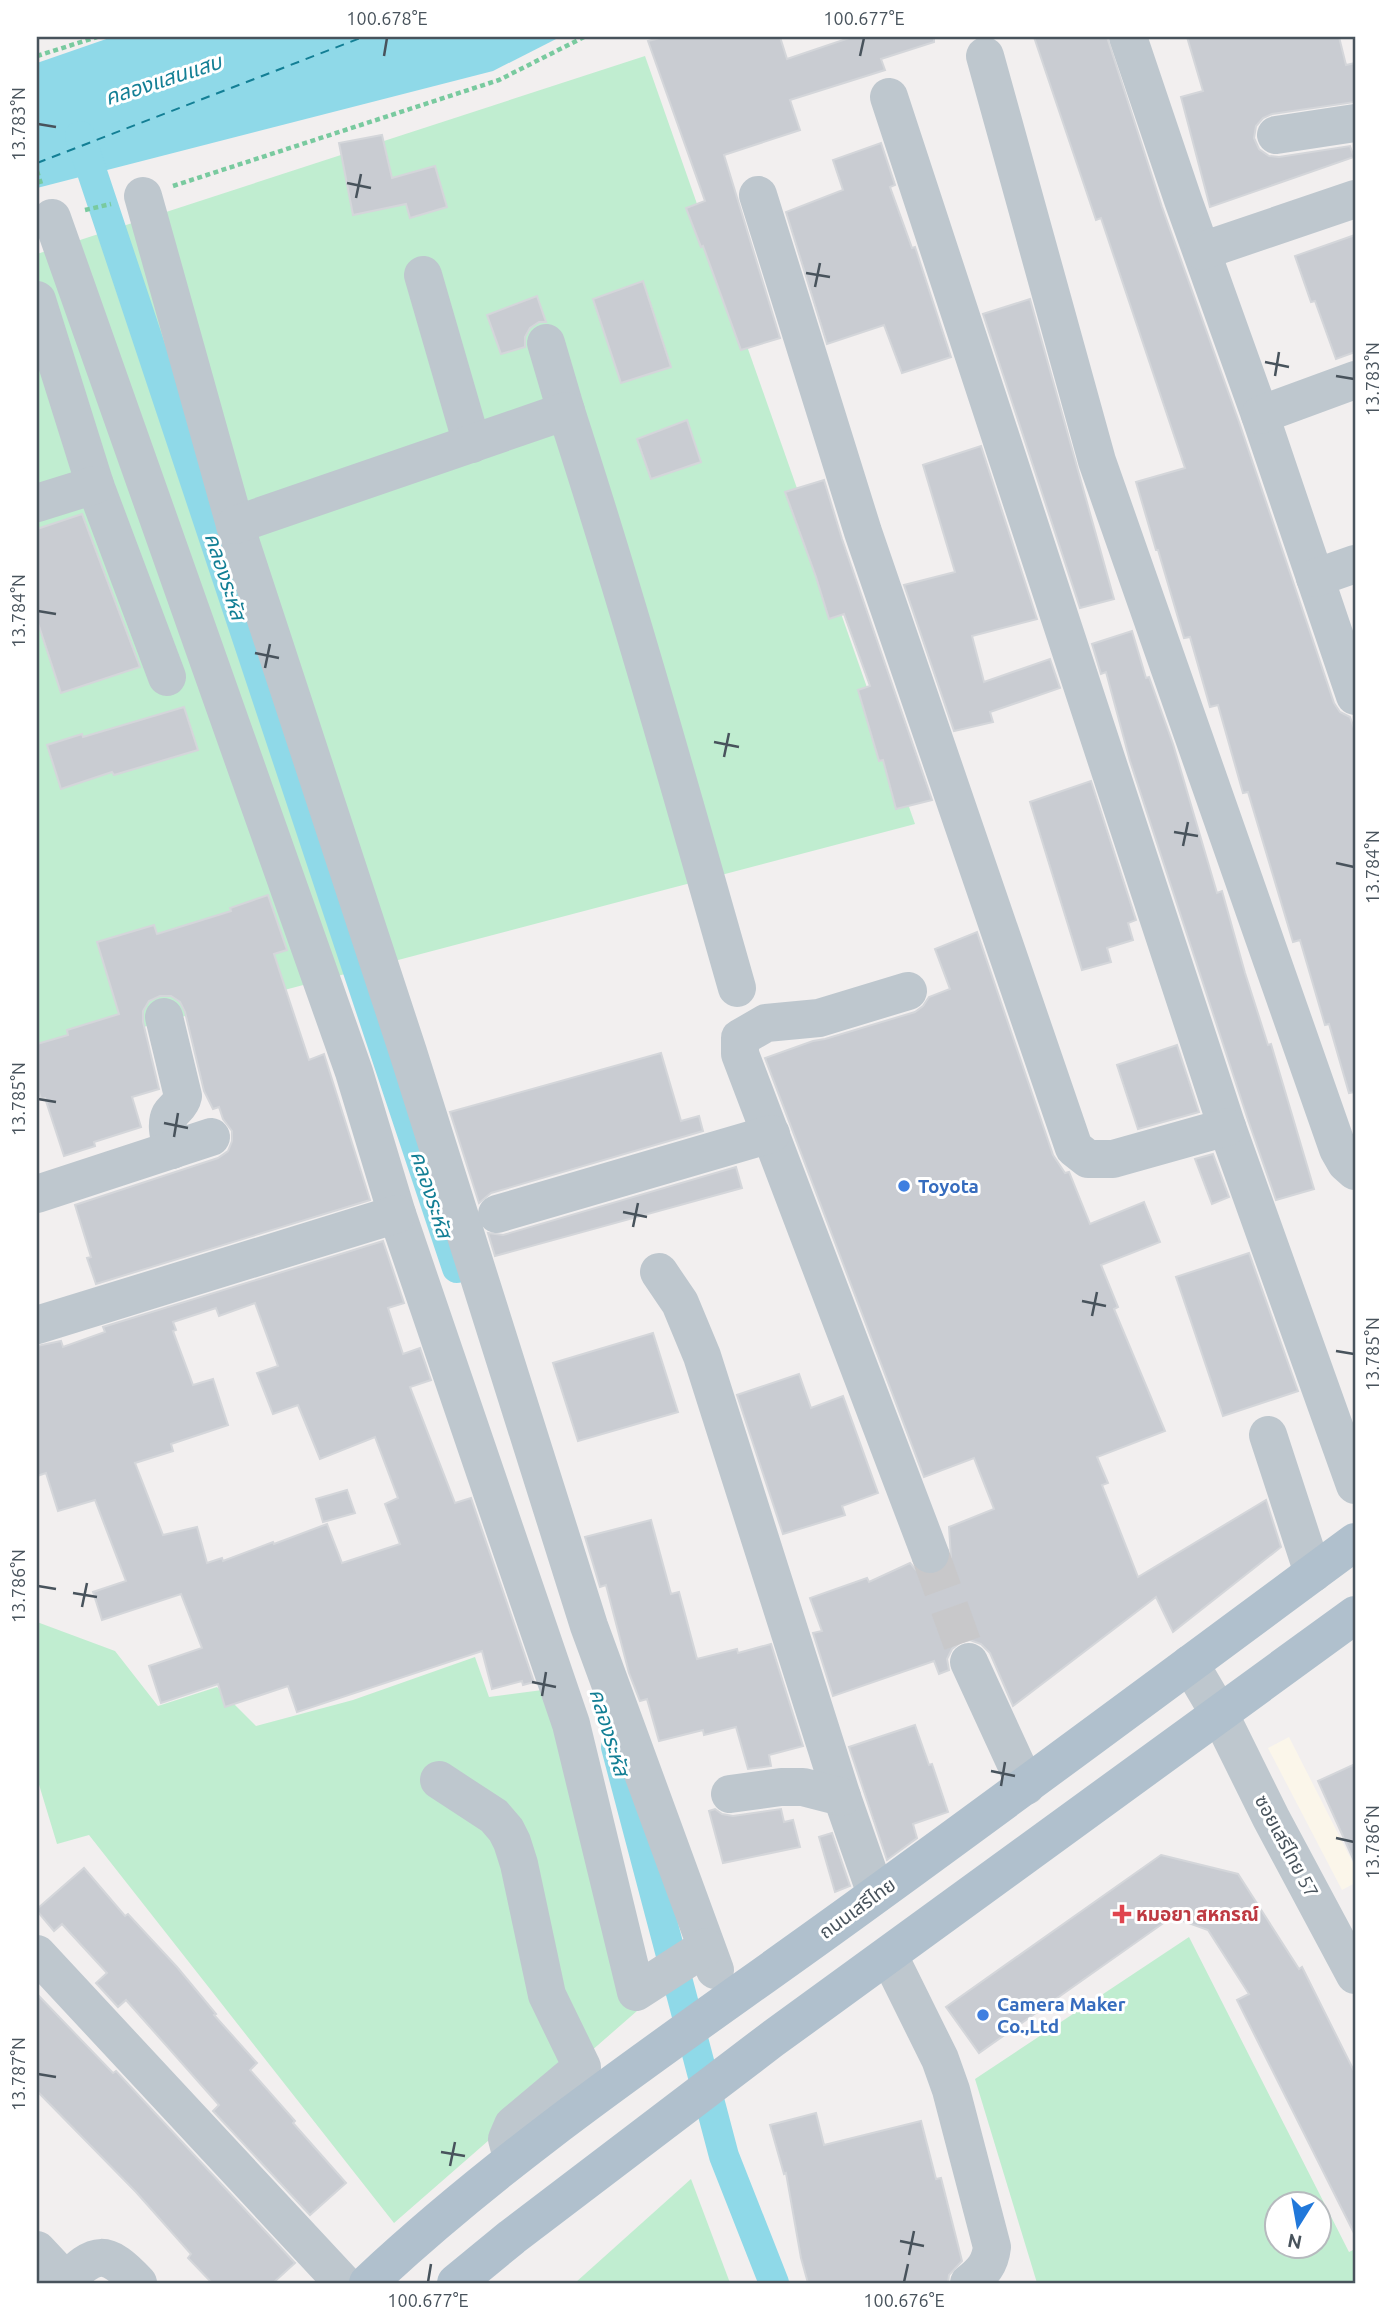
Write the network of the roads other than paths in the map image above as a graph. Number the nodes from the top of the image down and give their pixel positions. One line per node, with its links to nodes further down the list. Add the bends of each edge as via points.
1 (1128, 37): 10 (street)
2 (985, 56): 34 (street, via 1097,461 1338,1149)
3 (889, 97): 30 (street)
4 (1355, 123): 5 (street)
5 (1276, 135)
6 (758, 195): 30 (street, via 863,531 1074,1148 1088,1159 1114,1159)
7 (142, 196): 20 (street)
8 (1355, 199): 10 (street)
9 (66, 214): 29 (street)
10 (1202, 251): 16 (street)
11 (423, 275): 17 (street)
12 (37, 300): 18 (street)
13 (546, 343): 15 (street)
14 (1355, 380): 16 (street)
15 (566, 411): 17 (street); 25 (street, via 609,542)
16 (1261, 415): 22 (street)
17 (472, 444): 20 (street)
18 (95, 485): 19 (street); 23 (street)
19 (37, 503)
20 (235, 525): 28 (street)
21 (1355, 564): 22 (street)
22 (1315, 578): 24 (street)
23 (167, 677)
24 (1355, 696)
25 (737, 988)
26 (908, 991): 31 (street, via 819,1018 766,1023 740,1038 740,1054)
27 (164, 1017): 33 (street, via 183,1097 169,1120)
28 (405, 1053): 29 (street); 57 (street, via 589,1626)
29 (360, 1070): 36 (street)
30 (1227, 1127): 41 (street)
31 (771, 1134): 37 (street); 43 (street)
32 (211, 1137): 33 (street)
33 (172, 1150): 35 (street)
34 (1355, 1171)
35 (37, 1194)
36 (397, 1214): 39 (street); 57 (street, via 571,1724 636,1992)
37 (497, 1214)
38 (659, 1272): 52 (street, via 680,1303 702,1356)
39 (37, 1325)
40 (1268, 1435): 44 (street)
41 (1355, 1485)
42 (1355, 1542): 44 (main road, ถนนเสรีไทย)
43 (930, 1554)
44 (1312, 1573): 47 (main road, ถนนเสรีไทย)
45 (1355, 1615): 48 (main road)
46 (970, 1662): 50 (street)
47 (1190, 1664): 48 (street, ซอยเสรีไทย 57); 50 (main road, ถนนเสรีไทย)
48 (1220, 1715): 54 (street, ซอยเสรีไทย 57, via 1271,1818); 56 (main road)
49 (439, 1780): 59 (street, via 494,1816 512,1842 547,1994 582,2067 513,2125 507,2139)
50 (1026, 1786): 53 (main road, ถนนเสรีไทย)
51 (730, 1794): 52 (street, via 803,1787)
52 (842, 1797): 53 (street)
53 (876, 1894): 57 (main road, ถนนเสรีไทย)
54 (1340, 1910): 58 (street, ซอยเสรีไทย 57)
55 (37, 1954): 63 (street)
56 (889, 1956): 65 (main road, via 657,2126); 66 (street, via 951,2090 992,2247 990,2261)
57 (718, 1963): 59 (main road, ถนนเสรีไทย, via 635,2066)
58 (1355, 1975)
59 (512, 2158): 64 (main road, ถนนเสรีไทย)
60 (37, 2250): 61 (street)
61 (65, 2282): 62 (street, via 88,2260 100,2257 120,2264)
62 (138, 2283)
63 (343, 2283)
64 (368, 2283)
65 (457, 2283)
66 (970, 2283)

